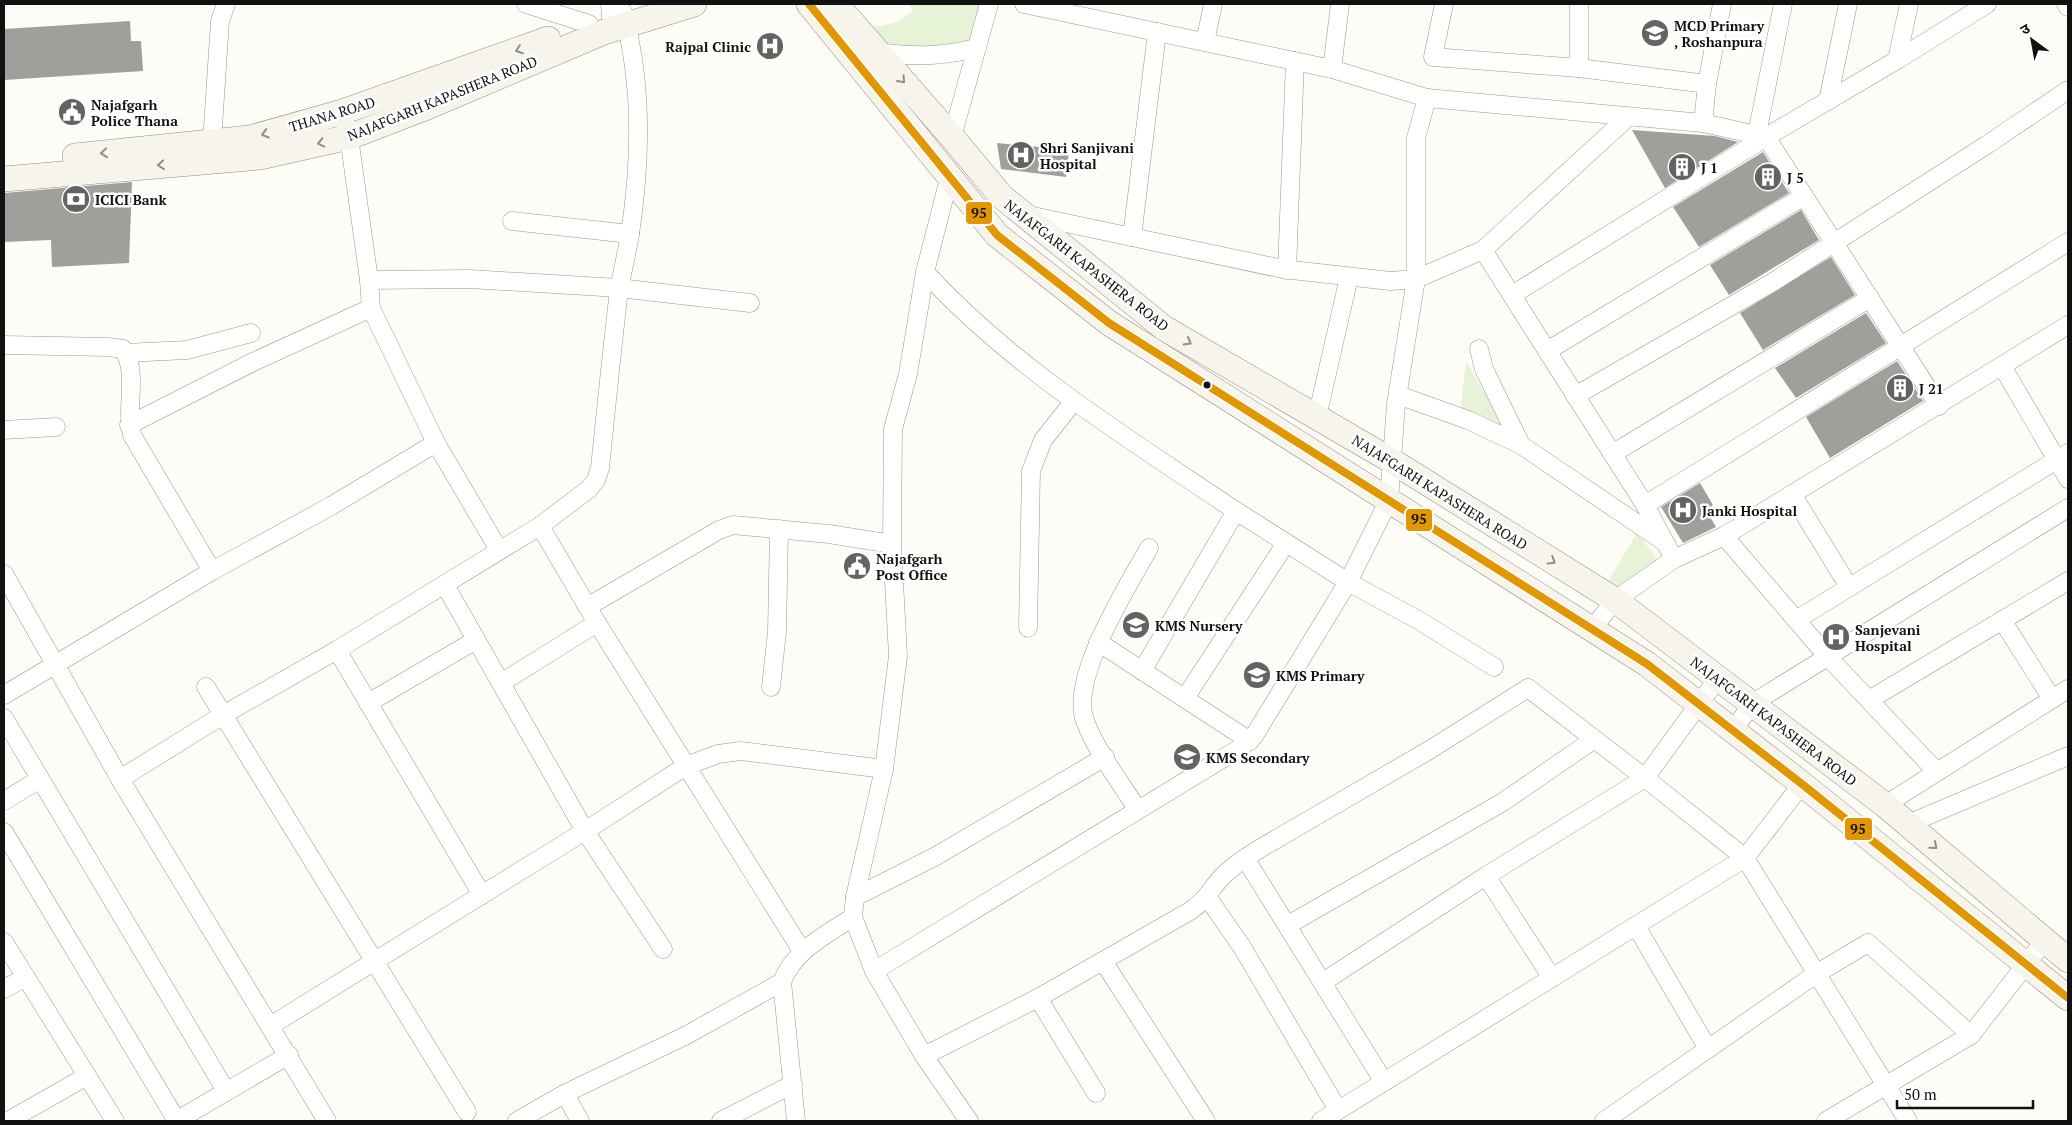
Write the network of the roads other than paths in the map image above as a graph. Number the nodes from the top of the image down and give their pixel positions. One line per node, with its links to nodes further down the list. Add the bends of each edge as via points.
1 (226, 4): 40 (street, via 220,21)
2 (526, 4): 21 (street)
3 (647, 4): 21 (main road, THANA ROAD)
4 (694, 4): 21 (main road, NAJAFGARH KAPASHERA ROAD)
5 (809, 4): 42 (main road, NAJAFGARH KAPASHERA ROAD)
6 (836, 4): 25 (main road, NAJAFGARH KAPASHERA ROAD)
7 (989, 4): 24 (street)
8 (1024, 4): 22 (street)
9 (1213, 4): 23 (street)
10 (1340, 4): 29 (street)
11 (1444, 4): 28 (street, via 1433,57)
12 (1579, 4): 28 (street)
13 (1722, 4): 30 (street)
14 (1783, 4): 37 (street)
15 (1848, 4): 33 (street)
16 (1909, 4): 26 (street)
17 (1987, 4): 20 (street)
18 (2066, 4): 19 (street)
19 (2068, 7)
20 (1972, 9): 26 (street)
21 (612, 16): 34 (main road, THANA ROAD, one-way to 34); 38 (main road, NAJAFGARH KAPASHERA ROAD); 47 (street, via 632,52 638,124 638,164)
22 (1157, 32): 23 (street); 48 (street)
23 (1205, 42): 27 (street)
24 (977, 48): 25 (street, via 916,57); 39 (street)
25 (877, 52): 39 (main road, NAJAFGARH KAPASHERA ROAD, one-way to 39)
26 (1897, 60): 33 (street)
27 (1295, 61): 29 (street); 52 (street)
28 (1579, 68): 30 (street)
29 (1332, 69): 32 (street)
30 (1706, 84): 36 (street)
31 (2068, 90): 49 (street)
32 (1427, 98): 35 (street); 55 (street, via 1416,138)
33 (1828, 101): 37 (street)
34 (342, 112): 38 (street); 40 (main road, THANA ROAD, one-way to 40, via 250,138)
35 (1628, 117): 36 (street); 51 (street)
36 (1703, 123): 37 (street)
37 (1762, 136): 44 (street); 58 (street)
38 (349, 137): 43 (main road, NAJAFGARH KAPASHERA ROAD, one-way to 43, via 260,157); 56 (street)
39 (952, 137): 45 (main road, NAJAFGARH KAPASHERA ROAD, via 1001,196)
40 (212, 142): 41 (main road, THANA ROAD, one-way to 41)
41 (4, 163)
42 (950, 175): 53 (street); 85 (main road, NAJAFGARH KAPASHERA ROAD, via 998,235 1109,323)
43 (4, 178)
44 (1804, 196): 49 (street); 67 (street)
45 (1021, 214): 48 (street); 74 (main road, NAJAFGARH KAPASHERA ROAD, one-way to 74, via 1164,328)
46 (512, 221): 47 (street)
47 (630, 234): 57 (street)
48 (1132, 237): 52 (street)
49 (1835, 242): 59 (street); 71 (street, via 1773,282)
50 (2068, 242): 65 (street)
51 (1483, 250): 55 (street); 58 (street)
52 (1287, 270): 54 (street)
53 (925, 272): 72 (street, via 954,304); 94 (street, via 908,374 893,428)
54 (1349, 277): 55 (street, via 1390,282); 74 (street)
55 (1416, 279): 70 (street)
56 (369, 280): 57 (street, via 469,279); 61 (street)
57 (619, 288): 60 (street); 89 (street, via 600,468 590,489)
58 (1512, 295): 67 (street)
59 (1870, 298): 65 (street); 80 (street)
60 (750, 303)
61 (371, 308): 75 (street, via 253,362); 78 (street)
62 (2068, 326): 69 (street)
63 (251, 333): 68 (street, via 187,350)
64 (4, 345): 68 (street, via 108,347 122,349)
65 (1901, 347): 73 (street); 86 (street)
66 (1479, 349): 79 (street, via 1484,369)
67 (1547, 351): 71 (street)
68 (125, 353): 75 (street, via 130,365)
69 (2002, 366): 73 (street); 81 (street)
70 (1398, 395): 79 (street, via 1468,420); 82 (street)
71 (1575, 396): 80 (street)
72 (1074, 402): 88 (street); 109 (street, via 1043,440 1031,471)
73 (1939, 406): 84 (street)
74 (1317, 417): 82 (main road, NAJAFGARH KAPASHERA ROAD)
75 (130, 425): 98 (street, via 136,444)
76 (56, 427): 77 (street)
77 (4, 430)
78 (436, 443): 96 (street); 98 (street, via 331,506)
79 (1521, 445): 93 (street)
80 (1612, 454): 86 (street)
81 (2062, 456): 83 (street); 103 (street)
82 (1392, 461): 85 (street); 104 (main road, NAJAFGARH KAPASHERA ROAD, one-way to 104)
83 (2068, 479)
84 (1792, 494): 91 (street); 103 (street)
85 (1389, 500): 101 (street); 110 (main road, NAJAFGARH KAPASHERA ROAD)
86 (1644, 505): 93 (street)
87 (2068, 508): 114 (street)
88 (1236, 511): 92 (street); 117 (street)
89 (540, 526): 96 (street); 105 (street)
90 (779, 528): 94 (street); 105 (street, via 733,525 719,530); 121 (street, via 777,632)
91 (1724, 536): 97 (street); 106 (street)
92 (1286, 543): 101 (street); 124 (street)
93 (1665, 543): 97 (street)
94 (892, 544): 138 (street, via 898,656)
95 (1149, 548): 112 (street)
96 (499, 550): 102 (street)
97 (1674, 559): 104 (street)
98 (212, 571): 115 (street)
99 (4, 574): 115 (street)
100 (2068, 581): 107 (street)
101 (1348, 582): 116 (street); 134 (street)
102 (445, 585): 111 (street); 113 (street)
103 (1849, 587): 106 (street)
104 (1615, 600): 110 (street); 118 (main road, NAJAFGARH KAPASHERA ROAD)
105 (587, 606): 108 (street)
106 (1796, 620): 114 (street)
107 (2002, 620): 125 (street); 126 (street)
108 (597, 624): 119 (street); 137 (street)
109 (1028, 628)
110 (1592, 629): 129 (main road, NAJAFGARH KAPASHERA ROAD, via 1647,664)
111 (476, 640): 119 (street); 127 (street)
112 (1098, 642): 117 (street); 135 (street, via 1086,682 1083,707 1084,720)
113 (337, 650): 127 (street); 130 (street)
114 (1828, 656): 126 (street); 128 (street)
115 (54, 664): 123 (street); 142 (street)
116 (1494, 666)
117 (1142, 671): 124 (street)
118 (1718, 678): 128 (main road, NAJAFGARH KAPASHERA ROAD); 129 (street)
119 (501, 683): 148 (street)
120 (206, 687): 130 (street)
121 (771, 687)
122 (2068, 689): 125 (street)
123 (4, 695)
124 (1185, 698): 134 (street)
125 (2052, 699): 139 (street)
126 (1869, 700): 139 (street)
127 (368, 703): 153 (street)
128 (1753, 703): 132 (street); 145 (main road, NAJAFGARH KAPASHERA ROAD)
129 (1699, 704): 132 (main road, NAJAFGARH KAPASHERA ROAD); 140 (street)
130 (223, 714): 142 (street); 164 (street)
131 (4, 718): 141 (street)
132 (1733, 730): 143 (main road, NAJAFGARH KAPASHERA ROAD)
133 (1594, 740): 140 (street); 150 (street, via 1528,688); 157 (street, via 1504,802)
134 (1250, 741): 146 (street)
135 (1105, 756): 146 (street); 154 (street, via 936,856)
136 (2068, 756): 147 (street)
137 (686, 766): 138 (street, via 718,754 741,751); 148 (street); 162 (street)
138 (884, 769): 154 (street)
139 (1937, 772): 145 (street)
140 (1645, 778): 151 (street); 152 (street)
141 (40, 779): 144 (street); 185 (street)
142 (120, 779): 176 (street)
143 (1802, 784): 151 (street); 166 (main road, NAJAFGARH KAPASHERA ROAD)
144 (4, 801)
145 (1886, 805): 147 (main road, NAJAFGARH KAPASHERA ROAD)
146 (1138, 810): 167 (street)
147 (1908, 824): 159 (main road, NAJAFGARH KAPASHERA ROAD, one-way to 159)
148 (585, 831): 153 (street); 161 (street)
149 (4, 832): 192 (street)
150 (1245, 858): 155 (street, via 1219,880); 157 (street)
151 (1745, 858): 158 (street); 168 (street)
152 (1486, 876): 170 (street); 172 (street)
153 (482, 895): 164 (street)
154 (855, 897): 156 (street)
155 (1208, 898): 165 (street); 188 (street, via 1242,947)
156 (853, 917): 162 (street); 167 (street)
157 (1288, 925): 172 (street)
158 (1636, 926): 170 (street); 178 (street)
159 (2045, 940): 163 (main road, NAJAFGARH KAPASHERA ROAD); 166 (street)
160 (4, 942): 169 (street)
161 (663, 948)
162 (802, 951): 171 (street, via 787,968)
163 (2068, 960)
164 (374, 961): 176 (street); 189 (street)
165 (1103, 961): 175 (street); 199 (street)
166 (2026, 963): 174 (main road, NAJAFGARH KAPASHERA ROAD); 177 (street)
167 (874, 971): 180 (street)
168 (1816, 974): 177 (street, via 1868,943); 178 (street); 184 (street)
169 (26, 977): 173 (street); 181 (street)
170 (1552, 978): 182 (street)
171 (782, 982): 183 (street); 187 (street, via 685,1036)
172 (1323, 982): 182 (street)
173 (4, 989)
174 (2066, 991)
175 (1038, 998): 180 (street); 186 (street)
176 (270, 1026): 179 (street)
177 (1971, 1035): 184 (street)
178 (1708, 1049): 201 (street)
179 (289, 1055): 185 (street); 193 (street)
180 (924, 1056): 198 (street)
181 (87, 1076): 190 (street); 191 (street)
182 (1384, 1082): 188 (street)
183 (793, 1084): 196 (street); 197 (street)
184 (1886, 1086): 202 (street); 203 (street)
185 (226, 1092): 192 (street)
186 (1096, 1093)
187 (565, 1094): 194 (street); 195 (street)
188 (1338, 1110): 200 (street)
189 (467, 1112)
190 (8, 1121)
191 (115, 1121)
192 (177, 1121)
193 (327, 1121)
194 (517, 1121)
195 (580, 1121)
196 (721, 1121)
197 (796, 1121)
198 (969, 1121)
199 (1206, 1121)
200 (1320, 1121)
201 (1604, 1121)
202 (1826, 1121)
203 (1908, 1121)

